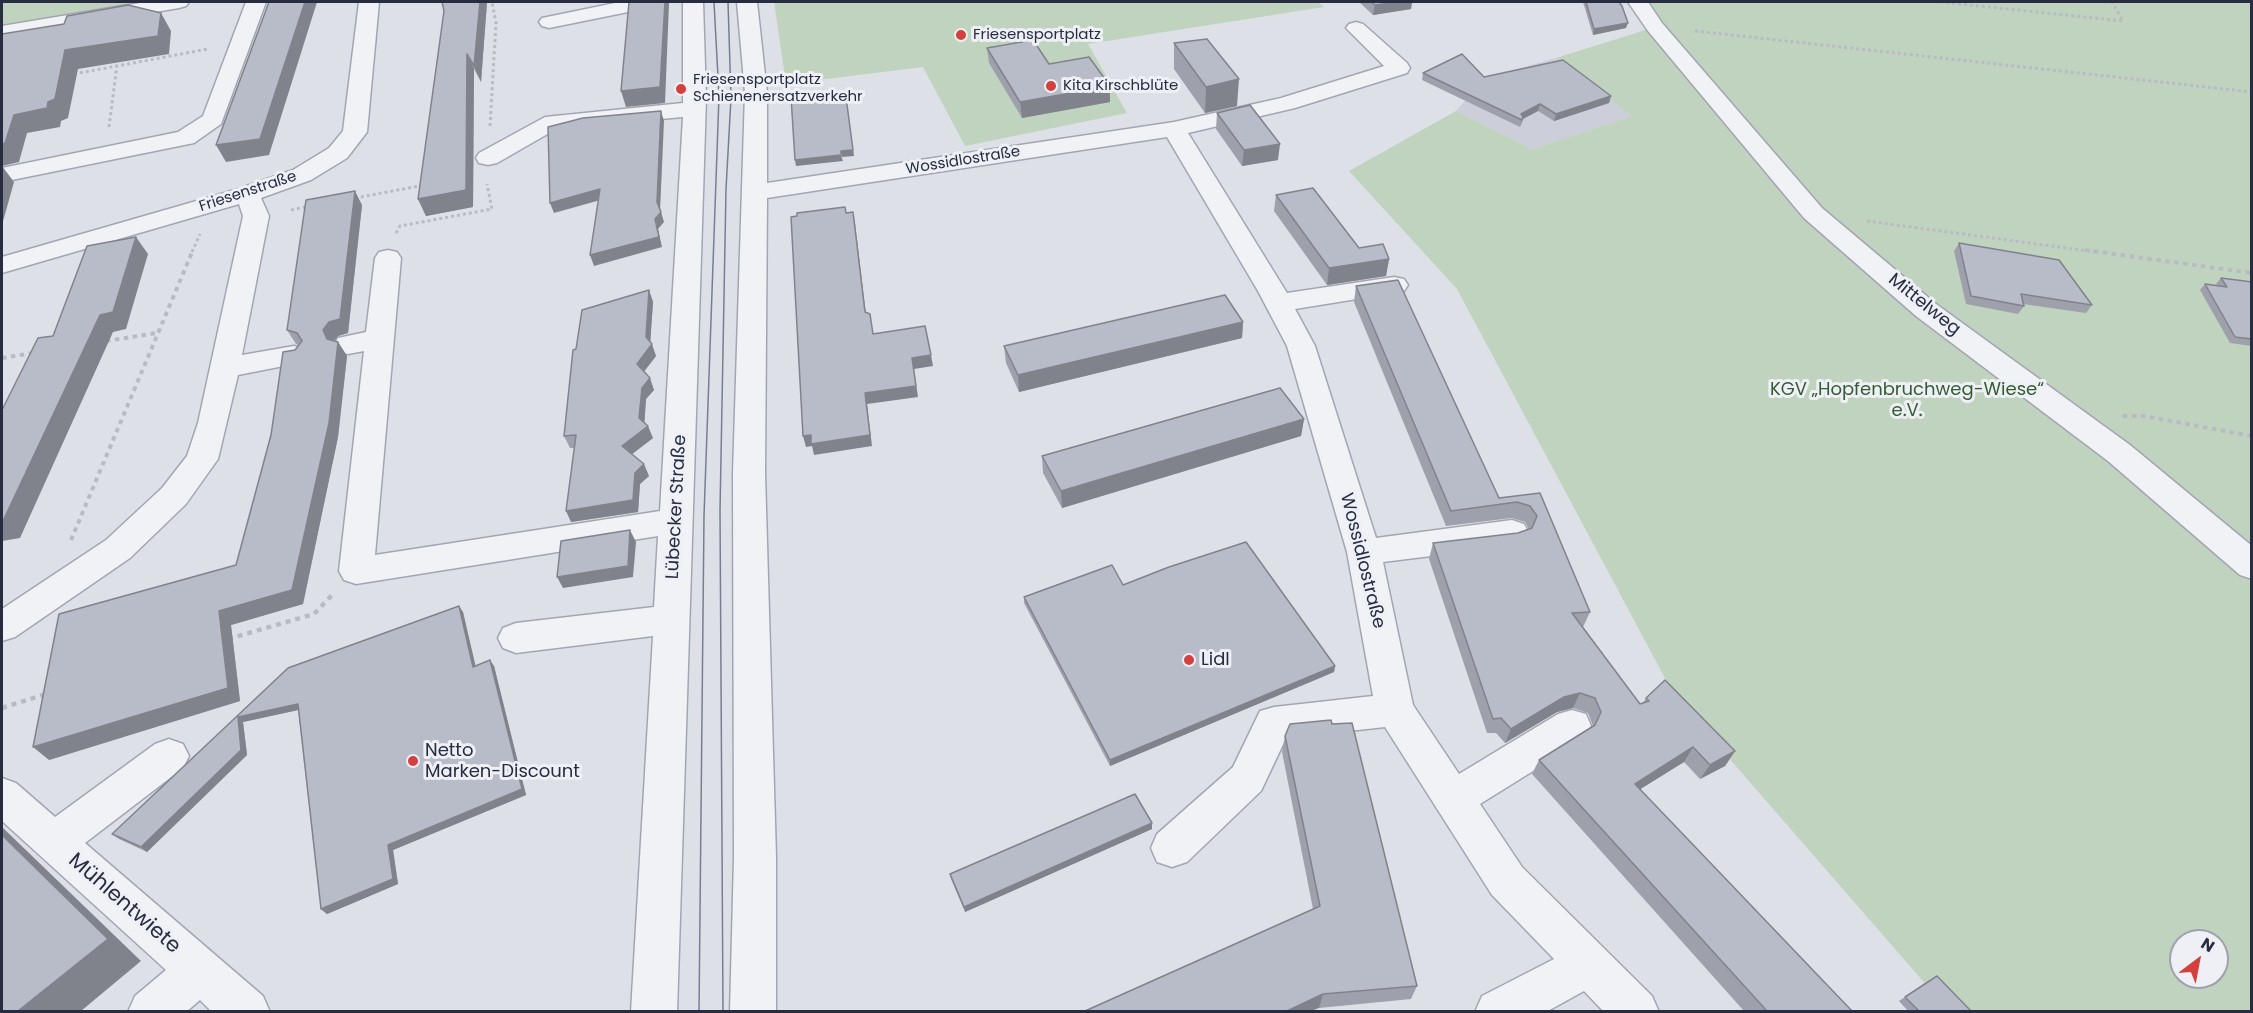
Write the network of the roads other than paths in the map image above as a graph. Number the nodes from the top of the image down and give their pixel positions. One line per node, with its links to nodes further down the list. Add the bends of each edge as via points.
1 (179, 2): 10 (street)
2 (256, 2): 14 (street, via 213,119 186,138)
3 (369, 2): 16 (street, Friesenstraße, via 355,132 338,153)
4 (648, 2): 8 (street)
5 (693, 2): 11 (street, Lübecker Straße)
6 (747, 2): 15 (street, via 756,93)
7 (1638, 2): 28 (street, Mittelweg, via 1813,213 1926,310 2119,453)
8 (549, 22)
9 (1356, 28): 12 (street, Wossidlostraße, via 1399,68 1287,103)
10 (2, 32)
11 (694, 110): 13 (street, via 553,122); 25 (street, Lübecker Straße)
12 (1174, 129): 15 (street, Wossidlostraße); 20 (street, Wossidlostraße)
13 (488, 158)
14 (2, 175)
15 (753, 193): 44 (street, via 749,473 755,857)
16 (251, 205): 18 (street, Friesenstraße); 24 (street)
17 (388, 258): 21 (street)
18 (2, 266)
19 (1394, 285): 20 (street)
20 (1278, 303): 27 (street, Wossidlostraße, via 1301,346)
21 (380, 339): 22 (street); 25 (street, via 356,571)
22 (348, 345)
23 (294, 355): 24 (street)
24 (225, 368): 30 (street, via 202,459 174,496 118,549)
25 (678, 521): 29 (street, Lübecker Straße)
26 (1512, 533): 27 (street)
27 (1364, 552): 32 (street, Wossidlostraße)
28 (2252, 566)
29 (672, 619): 31 (street); 43 (street, Lübecker Straße)
30 (2, 627)
31 (516, 638)
32 (1395, 710): 36 (street, Wossidlostraße); 38 (street, via 1274,723 1247,779)
33 (1572, 726): 36 (street)
34 (169, 756): 37 (street)
35 (2, 796): 37 (street, Mühlentwiete)
36 (1453, 799): 39 (street, Wossidlostraße, via 1507,881)
37 (54, 842): 40 (street, Mühlentwiete)
38 (1172, 848)
39 (1589, 965): 45 (street); 46 (street, Wossidlostraße)
40 (200, 970): 41 (street); 42 (street, Mühlentwiete)
41 (151, 1011)
42 (247, 1011)
43 (654, 1011)
44 (753, 1011)
45 (1498, 1011)
46 (1636, 1011)

